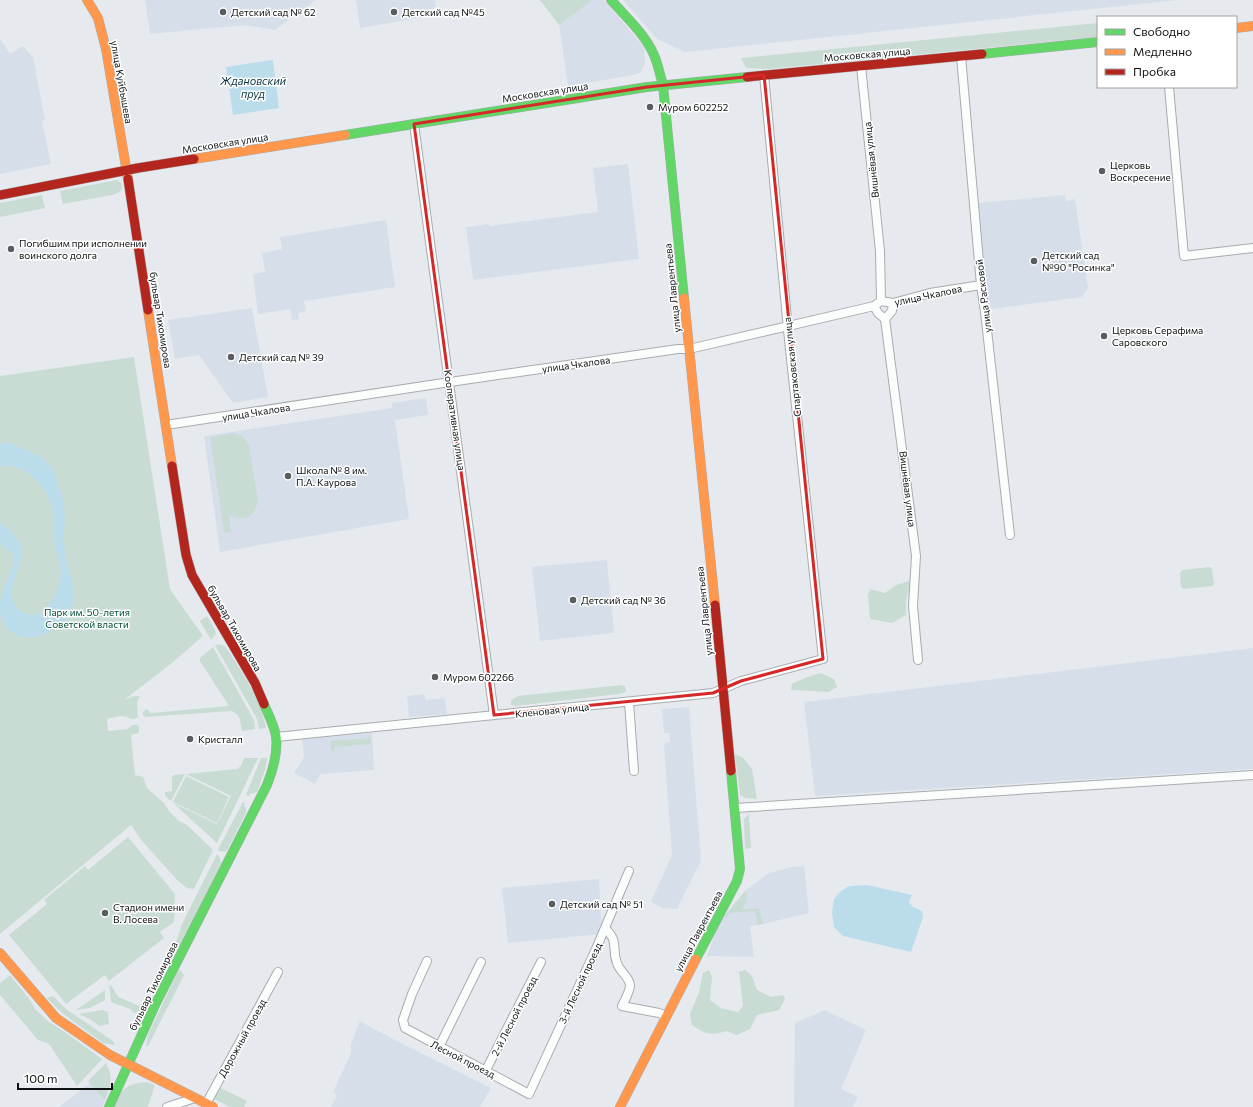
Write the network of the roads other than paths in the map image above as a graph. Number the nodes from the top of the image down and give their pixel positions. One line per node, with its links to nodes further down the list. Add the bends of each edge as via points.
1 (87, 0): 12 (street, улица Куйбышева, via 98,18 106,49)
2 (611, 0): 9 (street, улица Лаврентьева, via 650,48)
3 (1253, 26): 4 (street)
4 (1237, 28)
5 (1097, 42): 6 (street, Московская улица)
6 (961, 56): 7 (street, Московская улица); 15 (street, улица Расковой)
7 (862, 66): 8 (street, Московская улица); 17 (street, Вишнёвая улица, via 880,251)
8 (764, 75): 9 (street, Московская улица); 19 (street, Спартаковская улица)
9 (663, 85): 11 (street, Московская улица); 20 (street, улица Лаврентьева)
10 (1169, 88): 14 (street, via 1184,256)
11 (414, 124): 12 (street, Московская улица); 21 (street, Кооперативная улица)
12 (126, 170): 13 (street, Московская улица); 22 (street, бульвар Тихомирова)
13 (0, 195)
14 (1253, 248)
15 (981, 285): 16 (street, улица Чкалова, via 930,293); 23 (street, улица Расковой)
16 (893, 303): 17 (street, улица Чкалова); 18 (street, via 892,311)
17 (878, 304): 18 (street, via 878,313); 19 (street, улица Чкалова)
18 (885, 319): 25 (street, Вишнёвая улица, via 916,556 913,606)
19 (788, 326): 20 (street, улица Чкалова); 24 (street, Спартаковская улица)
20 (689, 349): 21 (street, улица Чкалова); 26 (street, улица Лаврентьева)
21 (450, 382): 22 (street, улица Чкалова); 28 (street, Кооперативная улица)
22 (166, 425): 29 (street, бульвар Тихомирова, via 186,555 192,575 255,683 270,716)
23 (1010, 535)
24 (823, 659): 26 (street, Кленовая улица, via 741,681)
25 (918, 660)
26 (723, 689): 27 (street, Кленовая улица, via 713,693); 32 (street, улица Лаврентьева)
27 (629, 702): 28 (street, Кленовая улица); 30 (street)
28 (494, 715): 29 (street, Кленовая улица)
29 (276, 737): 42 (street, бульвар Тихомирова, via 274,764 267,785)
30 (634, 771)
31 (1253, 775): 32 (street)
32 (735, 808): 40 (street, улица Лаврентьева, via 740,869 737,881)
33 (629, 871): 34 (street, 3-й Лесной проезд)
34 (605, 928): 40 (street, via 612,935 617,963 629,982 630,987 622,1006); 44 (street, 3-й Лесной проезд)
35 (0, 953): 42 (street, via 56,1018)
36 (427, 961): 41 (street, Лесной проезд, via 402,1020 405,1028)
37 (481, 962): 41 (street)
38 (541, 962): 43 (street, 2-й Лесной проезд)
39 (278, 972): 46 (street, Дорожный проезд)
40 (666, 1016): 49 (street, улица Лаврентьева)
41 (439, 1047): 43 (street, Лесной проезд)
42 (127, 1064): 45 (street); 47 (street, бульвар Тихомирова)
43 (486, 1070): 44 (street, Лесной проезд)
44 (529, 1094)
45 (195, 1098): 46 (street); 48 (street)
46 (210, 1105)
47 (109, 1107)
48 (168, 1107)
49 (620, 1107)

